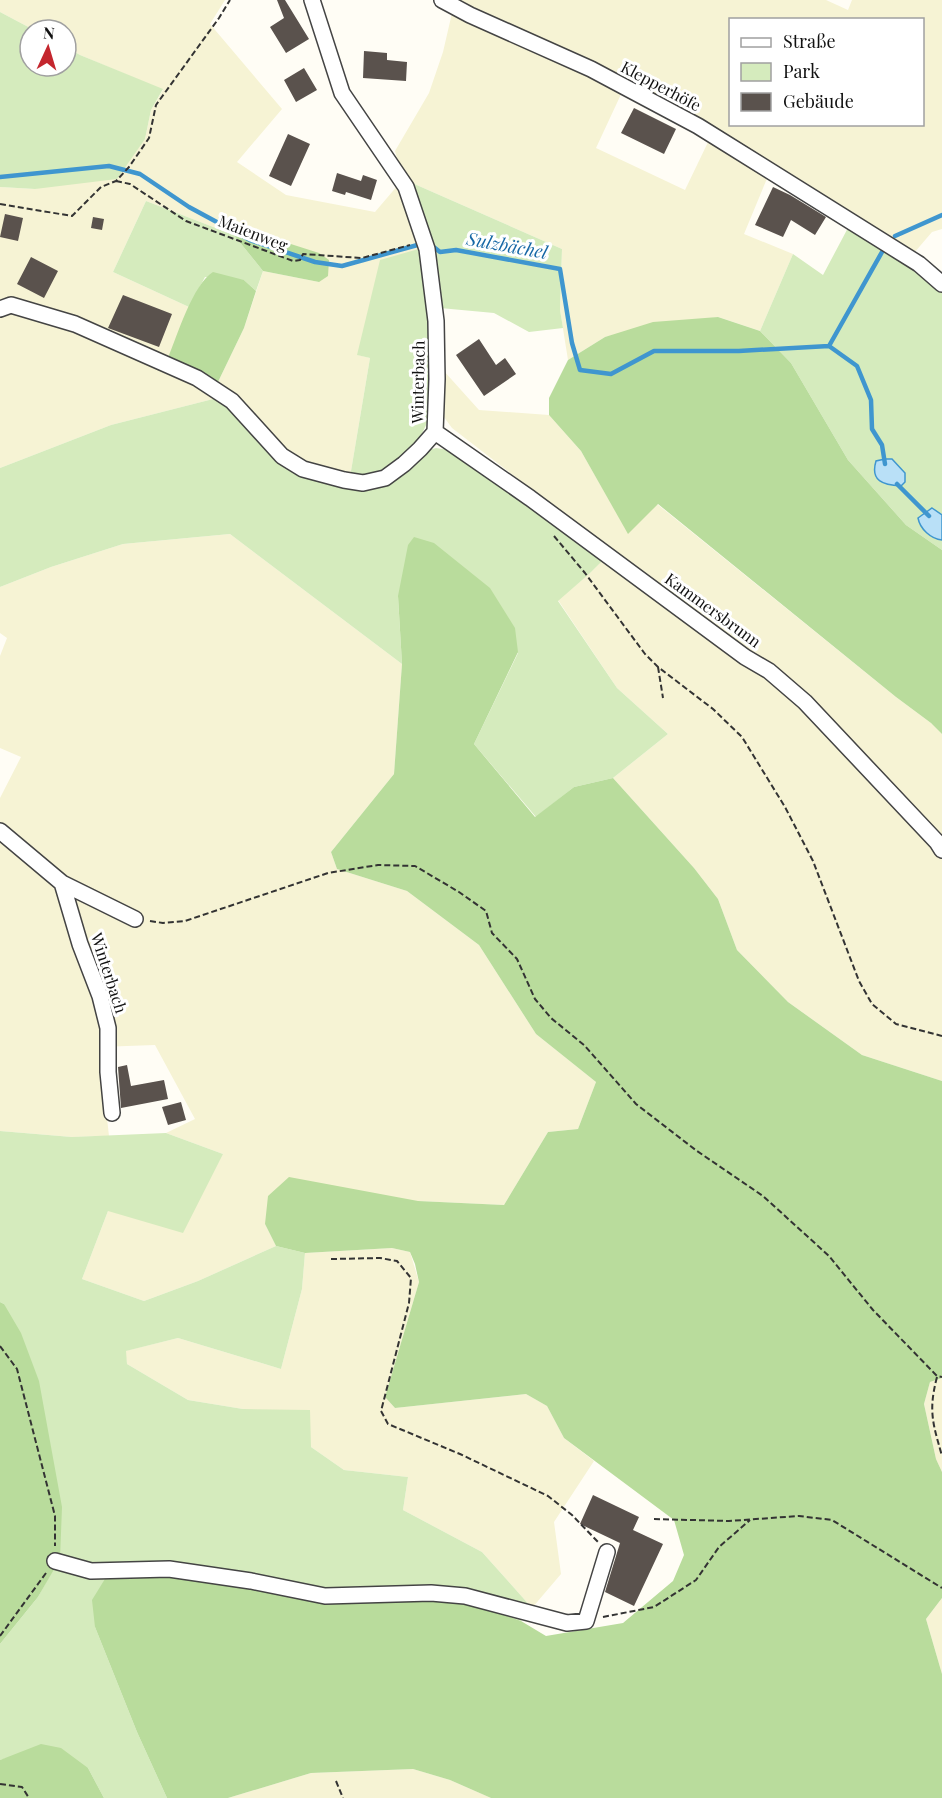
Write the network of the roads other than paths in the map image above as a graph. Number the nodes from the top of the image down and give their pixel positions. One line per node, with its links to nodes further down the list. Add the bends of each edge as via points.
1 (312, 0): 5 (street, Winterbach, via 342,93 406,187 425,244 436,321)
2 (442, 0): 3 (street, Klepperhöfe, via 591,69 698,126 919,264)
3 (942, 284)
4 (0, 309): 5 (street, Winterbach, via 11,305 75,324 196,378 232,401 282,456 303,470 363,483 385,478 404,465)
5 (435, 432): 7 (street, Kammersbrunn, via 745,657 770,671 805,702)
6 (0, 831): 8 (street, Winterbach)
7 (942, 850)
8 (62, 883): 9 (street, Winterbach); 10 (street, Winterbach, via 108,1028)
9 (135, 919)
10 (112, 1113)
11 (607, 1552): 12 (street, via 586,1621 567,1623 465,1596 325,1596 169,1569 91,1571)
12 (55, 1561)

